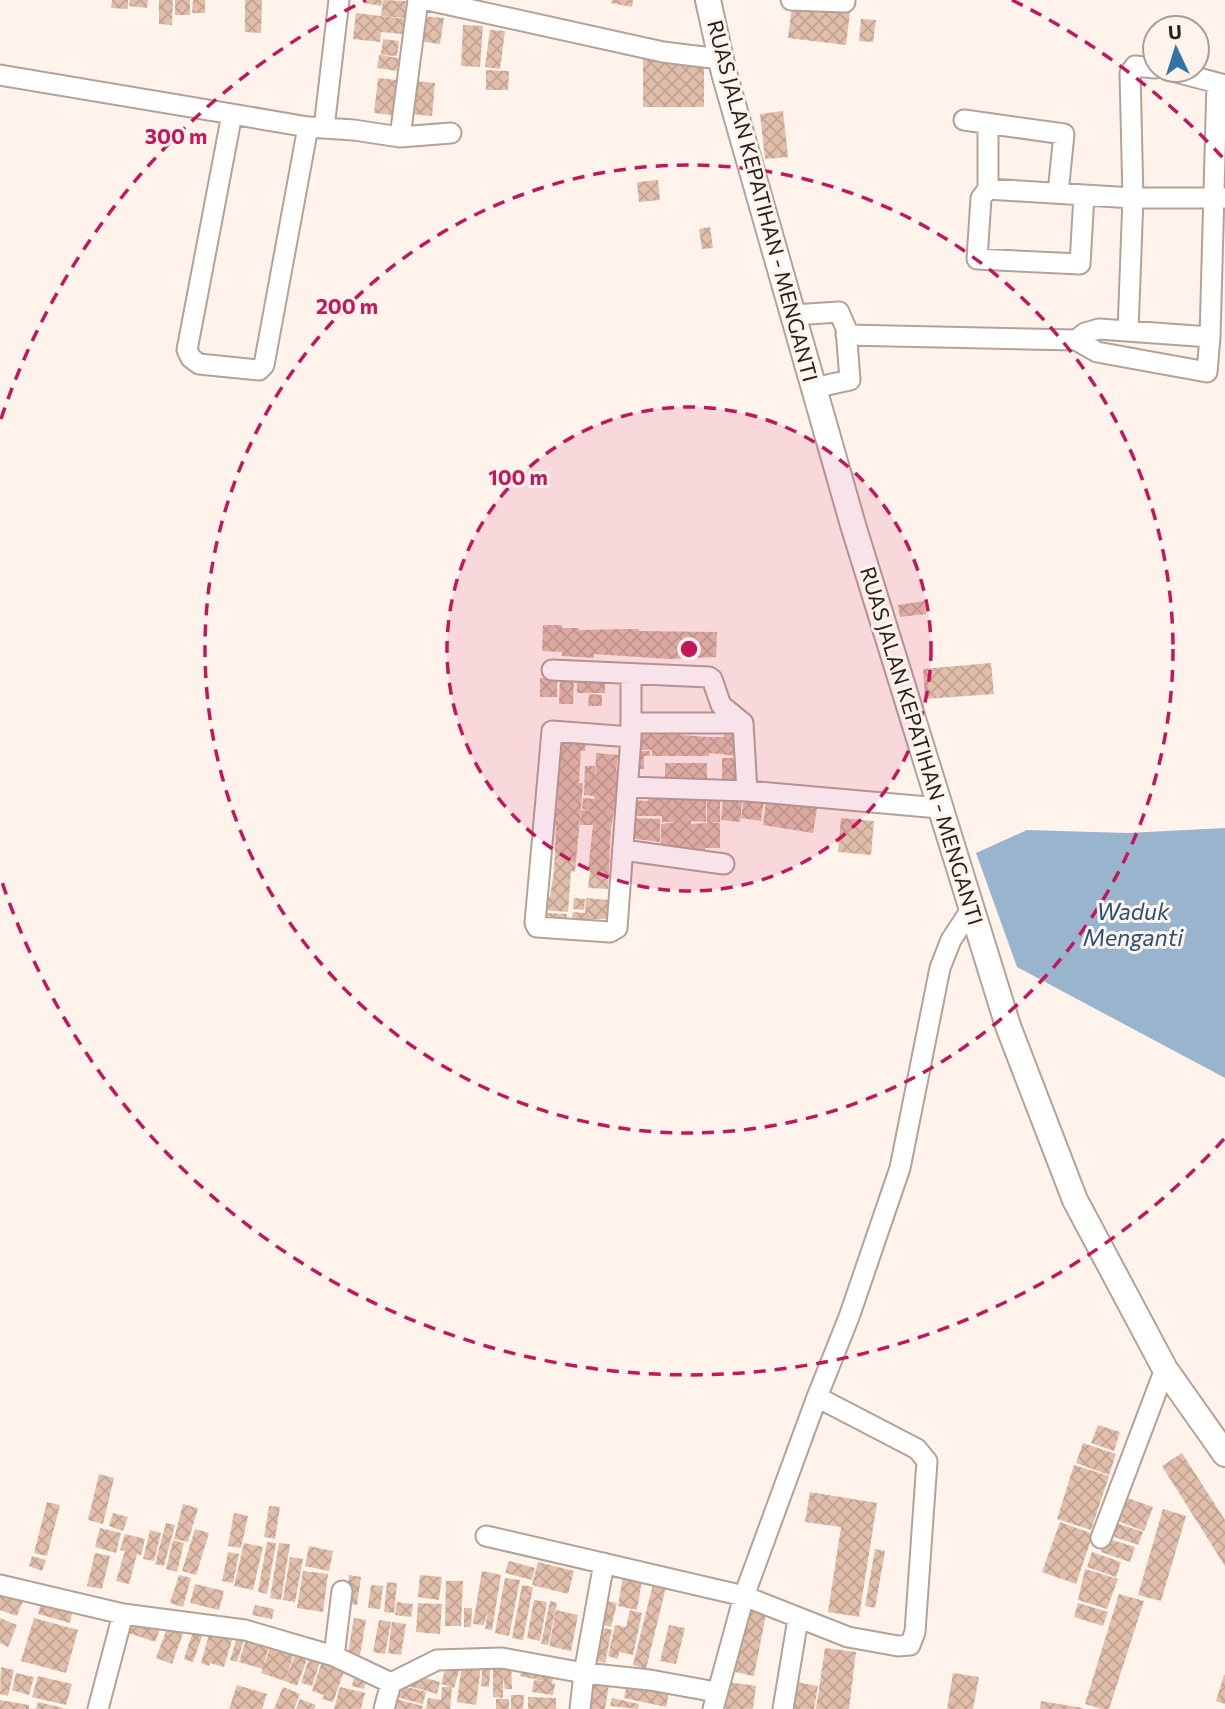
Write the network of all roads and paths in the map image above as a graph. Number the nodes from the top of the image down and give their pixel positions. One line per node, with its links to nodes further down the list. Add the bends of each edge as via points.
1 (339, 0): 15 (street)
2 (418, 0): 17 (street)
3 (428, 0): 7 (street, via 663,52)
4 (708, 0): 7 (main road, RUAS JALAN KEPATIHAN - MENGANTI)
5 (791, 0): 6 (street)
6 (845, 2)
7 (720, 60): 24 (main road, RUAS JALAN KEPATIHAN - MENGANTI)
8 (1141, 67): 21 (street, via 1135,66 1130,73)
9 (0, 75): 11 (street)
10 (1221, 84): 13 (street)
11 (232, 114): 15 (street); 15 (street, via 187,350 199,364 259,370 264,365)
12 (964, 120): 14 (street)
13 (1220, 123): 22 (street)
14 (988, 124): 18 (street); 19 (street, via 1064,134)
15 (316, 127): 17 (street)
16 (451, 133): 17 (street)
17 (400, 137)
18 (989, 189): 19 (street); 20 (street, via 981,198 977,259 1080,264)
19 (1058, 193): 20 (street)
20 (1084, 195): 21 (street)
21 (1133, 198): 22 (street); 25 (street)
22 (1219, 198): 23 (street)
23 (1218, 278): 27 (street)
24 (793, 315): 26 (street, via 839,313); 29 (main road, RUAS JALAN KEPATIHAN - MENGANTI)
25 (1128, 331): 27 (street); 28 (street, via 1099,329)
26 (846, 335): 28 (street); 29 (street, via 850,380)
27 (1210, 337): 28 (street, via 1208,373 1097,352)
28 (1076, 340)
29 (814, 388): 36 (main road, RUAS JALAN KEPATIHAN - MENGANTI)
30 (552, 670): 31 (street)
31 (631, 675): 32 (street, via 709,677 721,705); 33 (street)
32 (743, 723): 33 (street); 35 (street)
33 (631, 730): 34 (street); 37 (street, via 552,731 537,927 614,931)
34 (628, 788): 35 (street); 37 (street)
35 (747, 791): 36 (street)
36 (939, 808): 39 (main road, RUAS JALAN KEPATIHAN - MENGANTI)
37 (623, 850): 38 (street)
38 (724, 863)
39 (972, 908): 40 (main road, RUAS JALAN KEPATIHAN - MENGANTI, via 1008,1026 1075,1199); 41 (street, via 940,968 900,1167)
40 (1165, 1369): 42 (main road, RUAS JALAN KEPATIHAN - MENGANTI); 44 (street)
41 (817, 1397): 48 (street); 50 (street, via 917,1449 927,1461 915,1632 910,1645 898,1646 848,1637)
42 (1225, 1454)
43 (486, 1536): 45 (street)
44 (1101, 1538)
45 (604, 1563): 48 (street); 52 (street)
46 (0, 1585): 49 (street)
47 (342, 1591): 51 (street)
48 (744, 1596): 50 (street); 54 (street)
49 (122, 1614): 51 (street, via 245,1630); 55 (street)
50 (798, 1619): 58 (street)
51 (334, 1656): 53 (street)
52 (584, 1673): 53 (street, via 502,1658 437,1660); 54 (street, via 650,1680); 57 (street)
53 (391, 1683): 56 (street)
54 (714, 1700)
55 (98, 1709)
56 (384, 1709)
57 (580, 1709)
58 (783, 1709)

